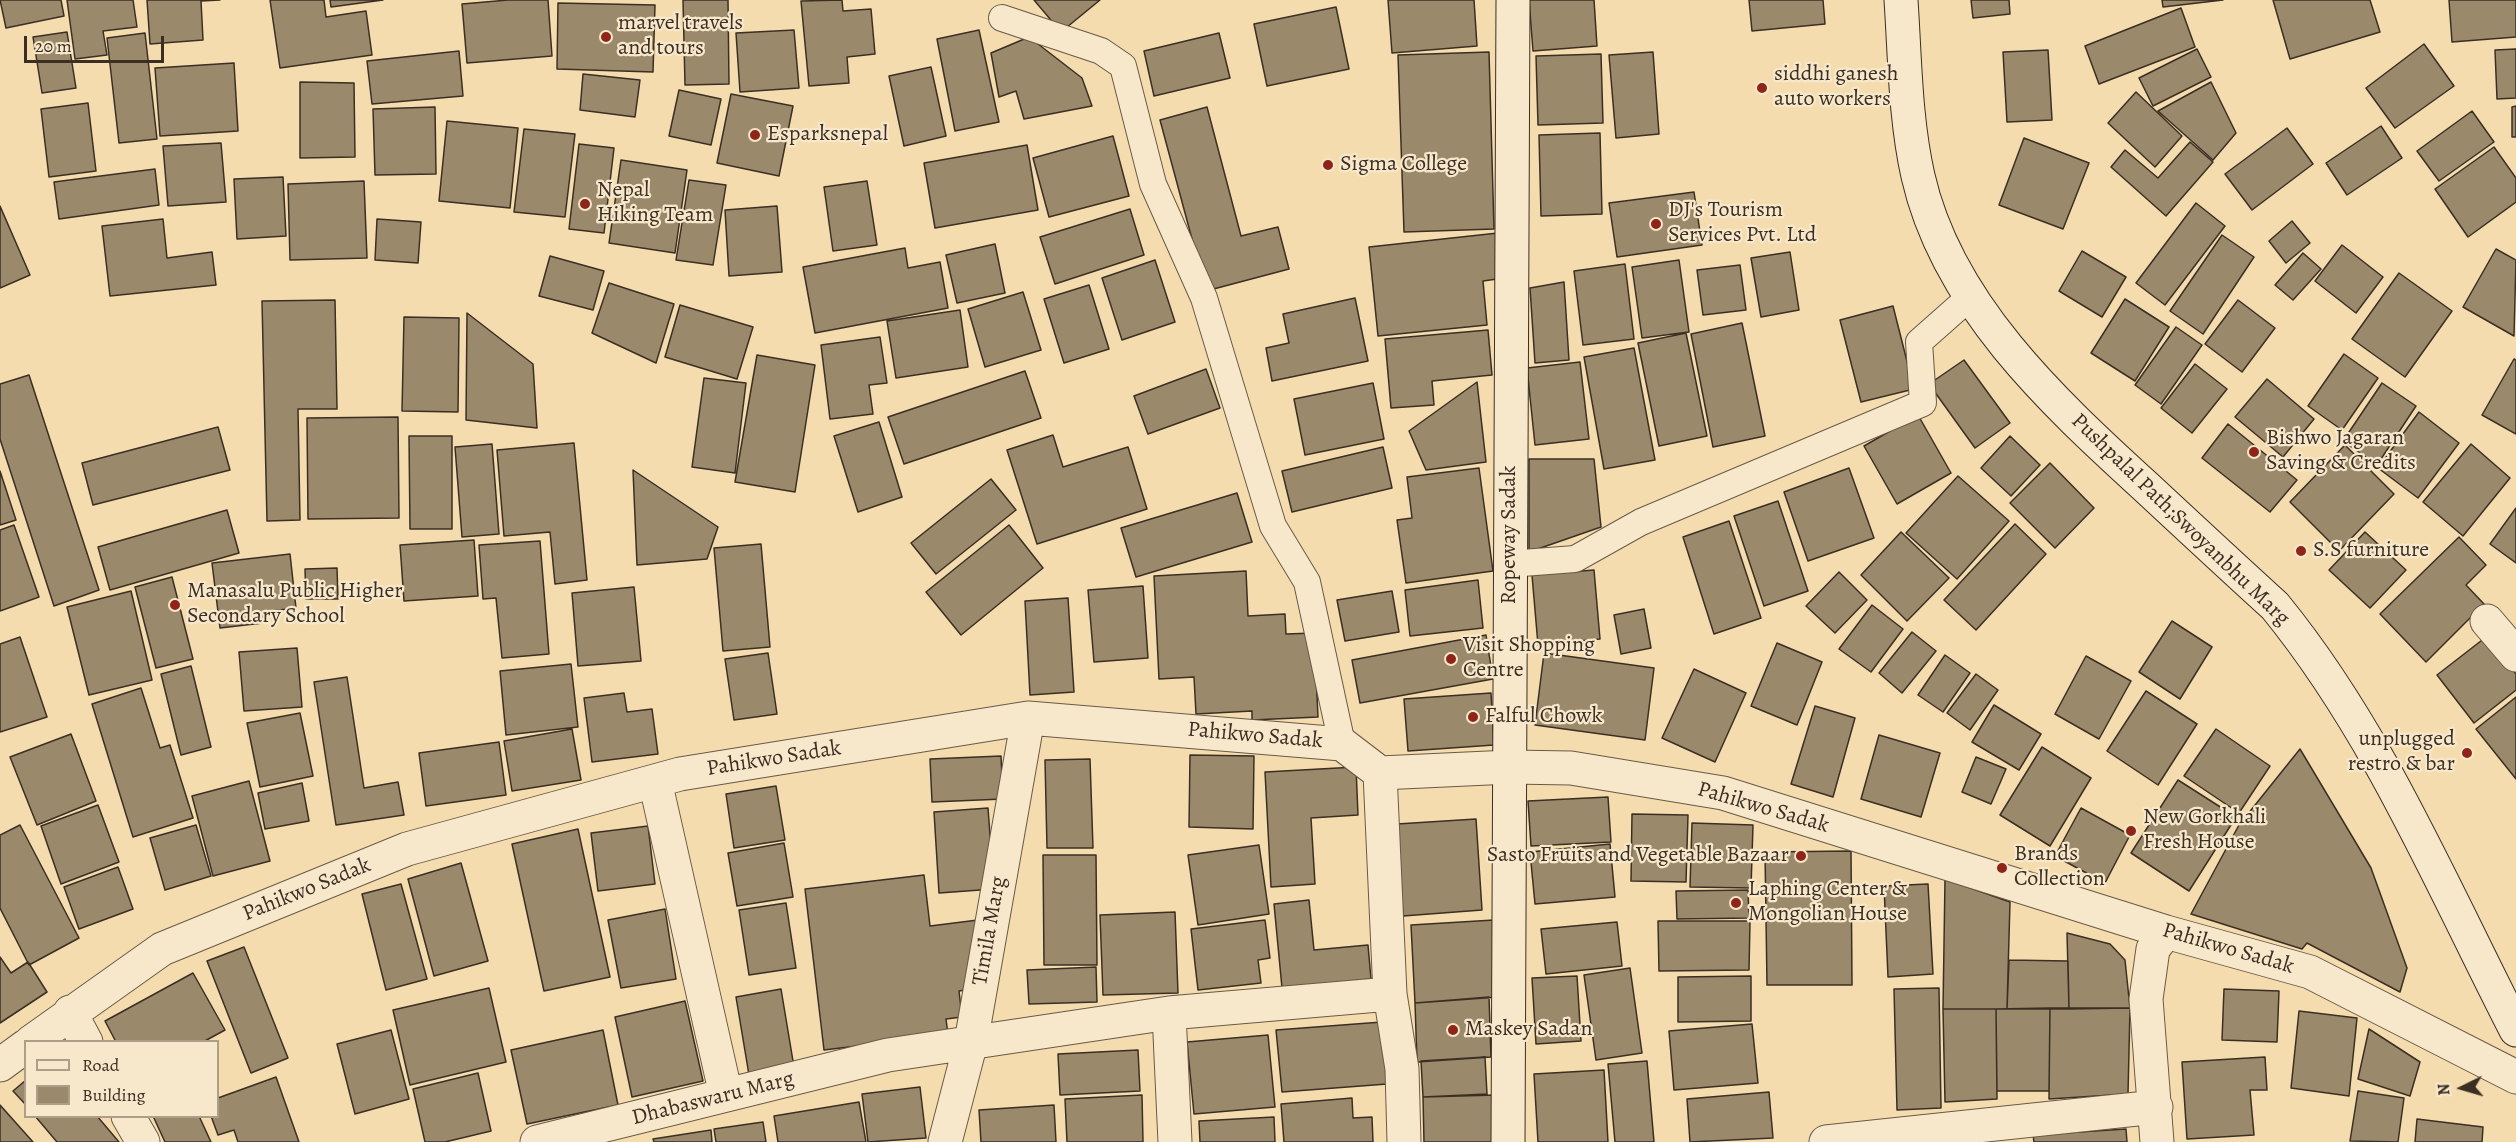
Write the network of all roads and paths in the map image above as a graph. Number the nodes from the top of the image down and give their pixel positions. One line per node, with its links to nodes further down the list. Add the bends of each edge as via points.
1 (1513, 0): 5 (street, Ropeway Sadak)
2 (1901, 0): 4 (street, Pushpalal Path;Swoyanbhu Marg, via 1908,119 1918,177 1934,225)
3 (1002, 18): 9 (lane, via 1101,51 1123,66 1154,184 1204,298 1273,526 1307,582)
4 (1971, 296): 5 (lane, via 1920,342 1923,403 1641,522 1575,559); 17 (street, Pushpalal Path;Swoyanbhu Marg, via 2005,344 2050,395 2275,606 2304,642 2360,727)
5 (1509, 564): 10 (street, Ropeway Sadak)
6 (2487, 621): 7 (street)
7 (2516, 655)
8 (1028, 718): 9 (street, Pahikwo Sadak); 12 (street, Pahikwo Sadak); 20 (street, Timila Marg)
9 (1342, 744): 11 (street, Pahikwo Sadak)
10 (1510, 767): 11 (street, Pahikwo Sadak); 13 (street, Pahikwo Sadak, via 1571,768 1723,793); 32 (street, Ropeway Sadak)
11 (1380, 773): 14 (street)
12 (654, 781): 15 (street, Pahikwo Sadak, via 407,849 162,949); 24 (street)
13 (2166, 932): 23 (street, Pahikwo Sadak, via 2310,972); 25 (street, via 2153,949 2146,999)
14 (1390, 994): 16 (street, Dhabaswaru Marg); 31 (street, via 1402,1068)
15 (70, 1012): 18 (street, Pahikwo Sadak); 19 (street)
16 (1168, 1013): 20 (street, Dhabaswaru Marg); 30 (street)
17 (2516, 1030)
18 (32, 1040)
19 (85, 1040)
20 (971, 1042): 24 (street, Dhabaswaru Marg, via 888,1055); 29 (street, Timila Marg)
21 (24, 1047): 22 (street)
22 (0, 1065)
23 (2516, 1077)
24 (726, 1095): 28 (street, Dhabaswaru Marg)
25 (2156, 1107): 33 (street); 34 (street)
26 (129, 1118): 27 (street)
27 (143, 1142)
28 (537, 1142)
29 (945, 1142)
30 (1175, 1142)
31 (1404, 1142)
32 (1508, 1142)
33 (1826, 1142)
34 (2157, 1142)

